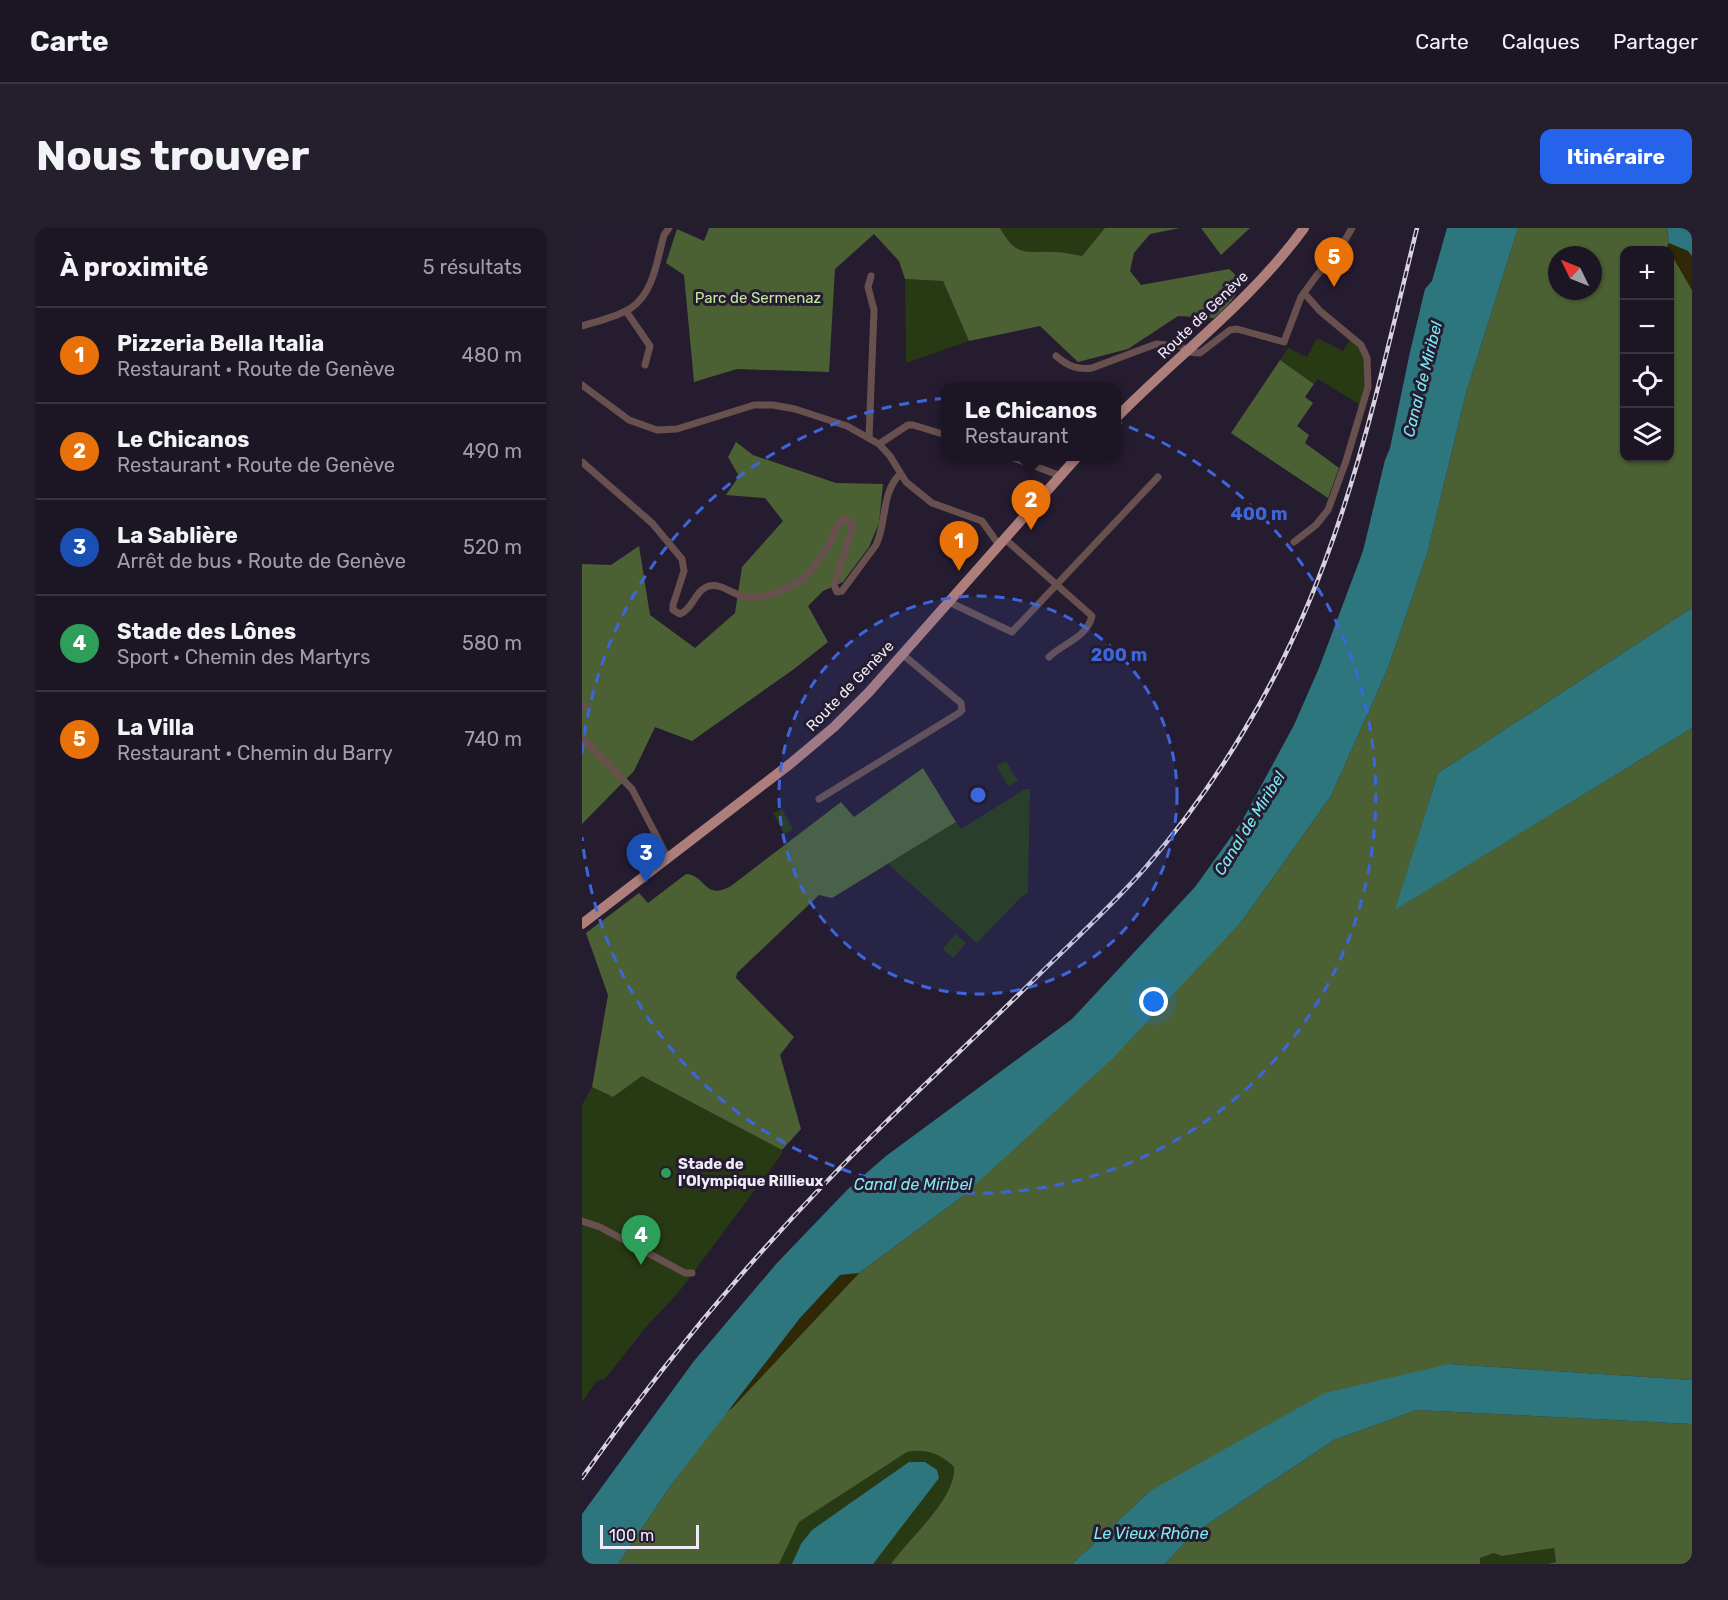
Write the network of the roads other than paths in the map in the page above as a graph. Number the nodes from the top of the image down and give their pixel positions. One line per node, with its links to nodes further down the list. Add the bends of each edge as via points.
1 (660, 228): 5 (street)
2 (669, 228): 5 (street)
3 (1304, 228): 10 (main road, Route de Genève, via 1245,298)
4 (1352, 228): 7 (street, via 1337,254)
5 (664, 235): 8 (street, via 649,287)
6 (871, 276): 16 (street, via 868,287 874,309)
7 (1304, 292): 10 (street, via 1284,342 1237,329 1200,353); 25 (street, via 1320,311 1361,345 1366,352 1368,375 1365,397 1331,503 1322,519)
8 (626, 311): 9 (street); 12 (street, via 650,346)
9 (582, 326)
10 (1187, 352): 11 (street, via 1181,346 1156,344 1084,369 1069,366); 14 (main road, Route de Genève)
11 (1056, 356)
12 (645, 365)
13 (582, 385): 16 (street, via 629,420 657,430 677,429 754,405 773,405 847,426)
14 (1121, 413)
15 (941, 434): 17 (street, via 908,425)
16 (869, 438): 17 (street)
17 (879, 444): 21 (street)
18 (1021, 461): 22 (street)
19 (1074, 461): 22 (main road, Route de Genève)
20 (582, 462): 21 (street, via 652,523 682,559 684,571 673,605 673,610 680,614 708,586 758,597 788,588 809,572 845,519 852,529 834,585 837,592 842,591 876,546 889,489)
21 (900, 474): 24 (street, via 932,504 982,521)
22 (1061, 476): 24 (main road, Route de Genève)
23 (1158, 477): 26 (street)
24 (1002, 542): 26 (street); 27 (main road, Route de Genève)
25 (1294, 542)
26 (1057, 584): 27 (street, via 1012,632); 29 (street, via 1091,614 1091,621)
27 (949, 602): 28 (main road, Route de Genève)
28 (902, 654): 31 (street, via 961,703 962,710); 32 (main road, Route de Genève, via 834,727)
29 (1049, 657)
30 (582, 738): 32 (street, via 632,789)
31 (819, 799)
32 (668, 858): 33 (main road, Route de Genève)
33 (582, 924)
34 (582, 1221): 35 (street)
35 (692, 1273)

